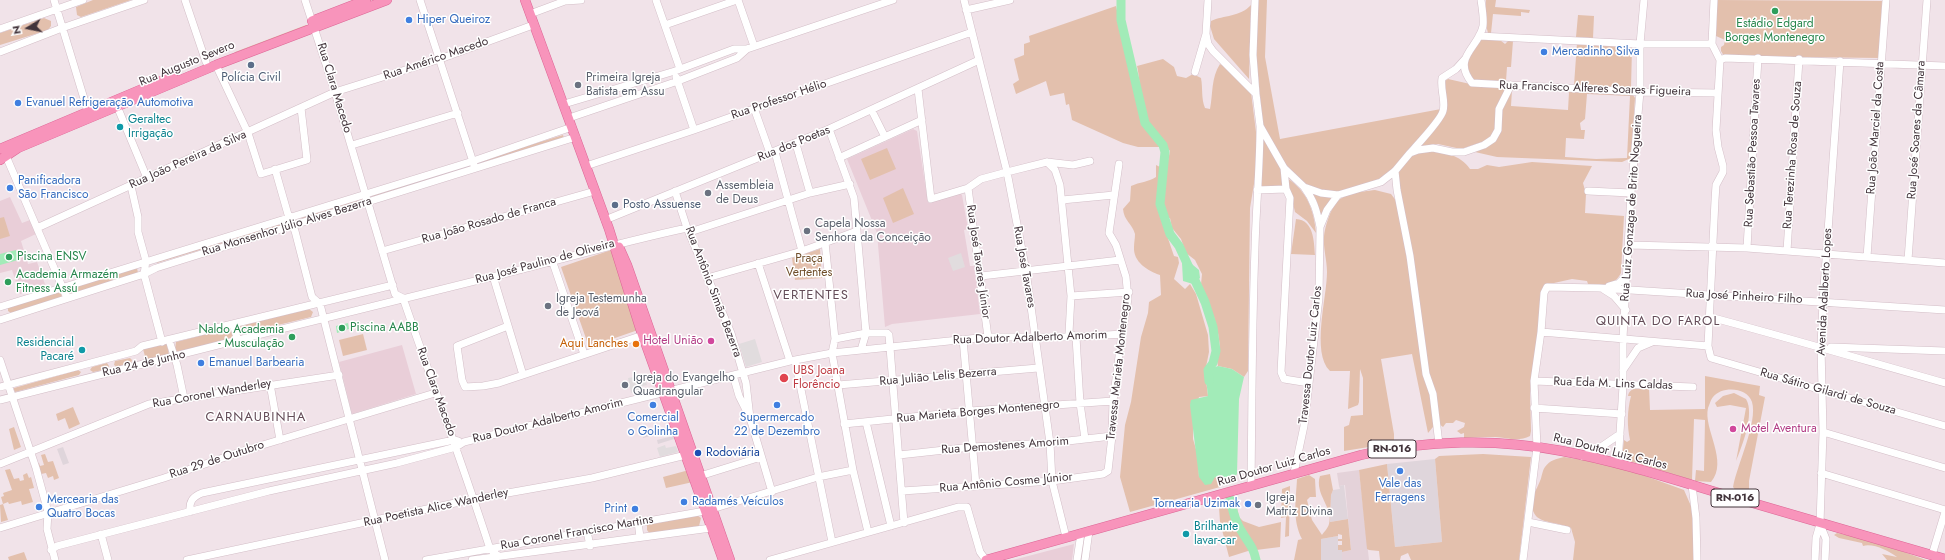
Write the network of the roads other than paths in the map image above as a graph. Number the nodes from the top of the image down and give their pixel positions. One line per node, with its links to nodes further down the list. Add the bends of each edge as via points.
1 (54, 0): 24 (street)
2 (83, 0): 24 (street)
3 (144, 0): 30 (street)
4 (185, 0): 48 (street)
5 (305, 0): 27 (street, Rua Clara Macedo)
6 (366, 0): 27 (main road, Rua Augusto Severo)
7 (387, 0): 27 (main road, Rua Augusto Severo)
8 (420, 0): 42 (street)
9 (525, 0): 26 (main road)
10 (565, 0): 11 (street); 26 (street)
11 (581, 0)
12 (656, 0): 29 (street)
13 (738, 0): 29 (street); 37 (street)
14 (893, 0): 37 (street)
15 (964, 0): 25 (street, Rua José Tavares)
16 (1010, 0): 25 (street)
17 (1208, 0): 33 (street)
18 (1255, 0): 63 (street, via 1253,55)
19 (1644, 0): 35 (street, Rua Luiz Gonzaga de Brito Nogueira)
20 (1714, 0): 36 (street)
21 (1886, 0): 49 (street, Rua João Marciel da Costa)
22 (1927, 0): 52 (street, Rua José Soares da Câmara)
23 (1482, 1): 34 (street, via 1483,26)
24 (57, 9): 30 (street); 31 (street)
25 (966, 10): 32 (street, Rua José Tavares)
26 (530, 14): 28 (main road)
27 (312, 24): 40 (main road, Rua Augusto Severo); 60 (street, Rua Clara Macedo)
28 (533, 25): 42 (street, Rua Américo Macedo); 64 (main road)
29 (665, 25): 54 (street)
30 (62, 28): 39 (street); 70 (street)
31 (0, 29)
32 (972, 32): 45 (street, Rua José Tavares); 67 (street, Rua Professor Hélio)
33 (1206, 34): 56 (street); 63 (street, via 1213,51)
34 (1479, 36): 35 (street); 43 (street)
35 (1640, 44): 36 (street); 61 (street, Rua Luiz Gonzaga de Brito Nogueira)
36 (1712, 44): 46 (street)
37 (754, 46): 38 (street)
38 (747, 49): 50 (street, via 734,49); 55 (street, via 738,58)
39 (0, 52)
40 (233, 55): 48 (main road, Rua Augusto Severo); 51 (main road, Rua Augusto Severo)
41 (1758, 58): 44 (street); 46 (street); 125 (street, Rua Sebastião Pessoa Tavares)
42 (440, 59): 60 (street, Rua Américo Macedo); 69 (street)
43 (1465, 59): 58 (street, Rua Francisco Alferes Soares Figueira, via 1465,75 1472,82); 84 (street, via 1442,78 1442,115)
44 (1800, 59): 47 (street); 128 (street, Rua Terezinha Rosa de Souza)
45 (979, 60): 59 (street, Rua dos Poetas); 96 (street, Rua José Tavares)
46 (1720, 60): 62 (street)
47 (1840, 61): 49 (street); 129 (street, Avenida Adalberto Lopes)
48 (206, 62): 70 (main road, Rua Augusto Severo)
49 (1882, 62): 52 (street); 130 (street, Rua João Marciel da Costa)
50 (698, 63): 54 (street); 55 (street)
51 (216, 65): 65 (main road, Rua Augusto Severo); 77 (street)
52 (1922, 65): 53 (street); 133 (street, Rua José Soares da Câmara)
53 (1945, 66)
54 (677, 70): 57 (street); 64 (street)
55 (701, 72): 57 (street)
56 (1195, 72)
57 (678, 81): 71 (street); 76 (street)
58 (1511, 85): 61 (street, Rua Francisco Alferes Soares Figueira); 84 (street, via 1499,109 1498,130 1494,139 1464,152 1433,148)
59 (918, 89): 68 (street, Rua dos Poetas); 72 (street)
60 (336, 91): 66 (street, Rua João Pereira da Silva); 81 (street, Rua Clara Macedo)
61 (1640, 92): 62 (street, Rua Francisco Alferes Soares Figueira); 108 (street, Rua Luiz Gonzaga de Brito Nogueira)
62 (1718, 93): 124 (street, via 1717,138 1723,172 1716,185)
63 (1256, 94): 73 (street)
64 (564, 104): 71 (main road)
65 (117, 106): 70 (main road, Rua Augusto Severo); 97 (street)
66 (301, 108): 77 (street, Rua João Pereira da Silva); 94 (street, via 307,160)
67 (754, 108): 76 (street, Rua Professor Hélio); 83 (street)
68 (872, 111): 75 (street, Rua dos Poetas); 79 (street)
69 (458, 113): 81 (street); 88 (street)
70 (89, 114): 82 (main road, Rua Augusto Severo); 85 (main road, Rua Augusto Severo, via 18,148)
71 (569, 118): 74 (main road)
72 (922, 120): 79 (street); 101 (street, via 931,199)
73 (1260, 126): 93 (street); 103 (street, via 1260,164)
74 (572, 127): 78 (main road); 88 (street, Rua Monsenhor Júlio Alves Bezerra)
75 (829, 129): 80 (street, Rua dos Poetas); 86 (street)
76 (694, 130): 91 (street, Rua Professor Hélio)
77 (248, 133): 94 (street, via 262,174); 97 (street, Rua João Pereira da Silva)
78 (576, 137): 91 (main road); 92 (street, Rua Monsenhor Júlio Alves Bezerra)
79 (885, 137): 86 (street)
80 (796, 144): 83 (street, Rua dos Poetas); 107 (street)
81 (352, 145): 110 (street, Rua Clara Macedo)
82 (0, 149)
83 (773, 153): 106 (street, Rua dos Poetas); 112 (street)
84 (1410, 153): 95 (street)
85 (3, 158): 118 (street)
86 (840, 158): 98 (street)
87 (1090, 160): 89 (street, via 1073,165)
88 (473, 161): 92 (street); 110 (street, Rua Monsenhor Júlio Alves Bezerra)
89 (1047, 162): 96 (street); 113 (street, via 1058,176)
90 (1119, 164): 109 (street, Travessa Marieta Montenegro)
91 (586, 166): 105 (main road)
92 (475, 168): 114 (street, Rua Monsenhor Júlio Alves Bezerra)
93 (1284, 168): 100 (street); 102 (street)
94 (275, 169): 116 (street)
95 (1395, 171): 111 (street, via 1374,185); 232 (street, via 1426,374 1433,394)
96 (1007, 172): 101 (street, via 981,179); 138 (street, Rua José Tavares)
97 (147, 178): 99 (street, Rua João Pereira da Silva)
98 (850, 184): 107 (street, Rua José Paulino de Oliveira); 120 (street)
99 (131, 186): 118 (street, Rua João Pereira da Silva); 134 (street, via 138,217 138,232)
100 (1304, 187): 111 (street, via 1320,193); 117 (street, via 1315,205)
101 (968, 188): 142 (street, Rua José Tavares Júnior)
102 (1286, 189): 103 (street); 199 (street, via 1290,198 1281,372 1282,377 1288,380)
103 (1256, 190): 257 (street)
104 (1588, 190): 108 (street)
105 (595, 191): 115 (main road); 126 (street, Rua João Rosado de Franca)
106 (675, 191): 115 (street, Rua dos Poetas); 119 (street, Rua Antônio Simão Bezerra)
107 (810, 193): 112 (street, Rua José Paulino de Oliveira)
108 (1631, 193): 123 (street, Rua Luiz Gonzaga de Brito Nogueira)
109 (1114, 194): 113 (street); 132 (street, Travessa Marieta Montenegro, via 1109,233)
110 (365, 195): 114 (street, Rua Clara Macedo); 116 (street, Rua Monsenhor Júlio Alves Bezerra)
111 (1338, 195): 117 (street, via 1327,210)
112 (789, 200): 119 (street, Rua José Paulino de Oliveira); 127 (street)
113 (1062, 200): 137 (street)
114 (367, 202): 116 (street, Rua Monsenhor Júlio Alves Bezerra); 126 (street, Rua Clara Macedo)
115 (605, 220): 122 (main road)
116 (291, 221): 134 (street, Rua Monsenhor Júlio Alves Bezerra); 139 (street, Rua Monsenhor Júlio Alves Bezerra); 154 (street, via 312,297)
117 (1320, 227): 199 (street, Travessa Doutor Luiz Carlos, via 1319,298)
118 (37, 228): 145 (street)
119 (688, 230): 122 (street, Rua José Paulino de Oliveira); 143 (street, Rua Antônio Simão Bezerra)
120 (857, 231): 121 (street); 164 (street)
121 (825, 242): 127 (street); 171 (street)
122 (615, 244): 131 (street, Rua José Paulino de Oliveira); 166 (main road); 208 (main road, via 626,265)
123 (1629, 245): 124 (street); 140 (street, Rua Luiz Gonzaga de Brito Nogueira)
124 (1713, 247): 125 (street); 150 (street)
125 (1747, 248): 128 (street)
126 (382, 251): 144 (street, Rua Clara Macedo)
127 (802, 251): 135 (street)
128 (1787, 251): 129 (street)
129 (1827, 254): 130 (street); 153 (street, Avenida Adalberto Lopes)
130 (1867, 257): 133 (street)
131 (552, 260): 141 (street, Rua José Paulino de Oliveira); 183 (street)
132 (1120, 260): 137 (street); 148 (street, Travessa Marieta Montenegro)
133 (1908, 260): 136 (street)
134 (146, 261): 139 (street); 145 (street, Rua Monsenhor Júlio Alves Bezerra)
135 (758, 263): 143 (street); 186 (street)
136 (1945, 263)
137 (1068, 265): 138 (street); 149 (street)
138 (1026, 271): 142 (street); 168 (street, Rua José Tavares)
139 (144, 274): 151 (street, Rua Monsenhor Júlio Alves Bezerra); 173 (street)
140 (1627, 275): 146 (street, via 1614,286); 147 (street, Rua Luiz Gonzaga de Brito Nogueira)
141 (493, 276): 152 (street, Rua José Paulino de Oliveira); 162 (street)
142 (980, 276): 167 (street, Rua José Tavares Júnior)
143 (707, 278): 191 (street, Rua Antônio Simão Bezerra, via 731,333)
144 (392, 285): 152 (street, Rua Clara Macedo, via 395,294); 154 (street, Rua 24 de Junho)
145 (63, 287): 151 (street); 155 (street, Rua Monsenhor Júlio Alves Bezerra)
146 (1599, 288): 147 (street, Rua José Pinheiro Filho); 156 (street, via 1614,296); 163 (street, Rua José Pinheiro Filho, via 1552,286 1545,290)
147 (1627, 290): 150 (street, Rua José Pinheiro Filho); 156 (street, Rua Luiz Gonzaga de Brito Nogueira)
148 (1128, 292): 149 (street); 165 (street, Travessa Marieta Montenegro, via 1128,309)
149 (1071, 296): 169 (street, via 1069,333)
150 (1711, 296): 153 (street, Rua José Pinheiro Filho); 158 (street)
151 (68, 298): 160 (street, Rua Monsenhor Júlio Alves Bezerra)
152 (403, 298): 159 (street, Rua 24 de Junho); 209 (street, Rua Clara Macedo)
153 (1823, 302): 157 (street, Rua José Pinheiro Filho); 178 (street, Avenida Adalberto Lopes)
154 (320, 304): 159 (street); 161 (street, Rua 24 de Junho)
155 (0, 307)
156 (1626, 310): 170 (street, Rua Luiz Gonzaga de Brito Nogueira)
157 (1945, 310)
158 (1710, 317): 177 (street); 178 (street)
159 (324, 318): 174 (street, Rua 24 de Junho); 193 (street)
160 (0, 320)
161 (233, 324): 173 (street, Rua 24 de Junho); 174 (street)
162 (508, 326): 194 (street); 194 (street, via 457,346 464,385 483,386)
163 (1541, 332): 170 (street); 197 (street)
164 (866, 334): 171 (street); 176 (street, via 888,333); 179 (street)
165 (1122, 334): 169 (street, Rua Doutor Adalberto Amorim); 213 (street, Travessa Marieta Montenegro)
166 (643, 335): 183 (street); 208 (main road)
167 (988, 337): 168 (street, Rua Doutor Adalberto Amorim); 172 (street, Rua Doutor Adalberto Amorim)
168 (1035, 337): 169 (street, Rua Doutor Adalberto Amorim); 189 (street, Rua José Tavares)
169 (1076, 337): 214 (street)
170 (1623, 338): 175 (street); 190 (street, Rua Luiz Gonzaga de Brito Nogueira)
171 (834, 339): 182 (street)
172 (963, 339): 176 (street, Rua Doutor Adalberto Amorim); 192 (street)
173 (166, 341): 180 (street, Rua 24 de Junho, via 142,346); 184 (street)
174 (238, 341): 184 (street, Rua 24 de Junho)
175 (1652, 342): 177 (street); 190 (street, via 1638,348)
176 (890, 346): 179 (street, Rua Doutor Adalberto Amorim); 198 (street)
177 (1708, 346): 207 (street, Rua Sátiro Gilardi de Souza, via 1711,358)
178 (1823, 347): 181 (street); 200 (street); 207 (street, Avenida Adalberto Lopes)
179 (861, 350): 182 (street, Rua Doutor Adalberto Amorim)
180 (136, 351): 187 (street, Rua 24 de Junho); 188 (street)
181 (1945, 351)
182 (832, 353): 186 (street, Rua Doutor Adalberto Amorim); 203 (street)
183 (584, 354): 194 (street)
184 (173, 358): 188 (street, Rua 24 de Junho); 211 (street)
185 (0, 360): 202 (street)
186 (792, 360): 191 (street, Rua Doutor Adalberto Amorim); 252 (street)
187 (85, 365): 196 (street); 202 (street, Rua 24 de Junho)
188 (138, 366): 196 (street, Rua 24 de Junho)
189 (1038, 368): 192 (street, Rua Julião Lelis Bezerra); 215 (street, Rua José Tavares)
190 (1623, 370): 204 (street, Rua Luiz Gonzaga de Brito Nogueira)
191 (744, 373): 195 (street, Rua Doutor Adalberto Amorim); 220 (street, Rua Antônio Simão Bezerra)
192 (966, 374): 198 (street, Rua Julião Lelis Bezerra); 217 (street)
193 (339, 375): 201 (street, Rua Coronel Wanderley); 219 (street)
194 (523, 375)
195 (733, 375): 208 (street, Rua Doutor Adalberto Amorim); 220 (street, Rua Antônio Simão Bezerra, via 739,396)
196 (88, 377): 210 (street, Rua 24 de Junho)
197 (1534, 381): 204 (street, Rua Eda M. Lins Caldas); 216 (street)
198 (893, 382): 203 (street, Rua Julião Lelis Bezerra); 221 (street)
199 (1310, 383): 249 (street, Travessa Doutor Luiz Carlos)
200 (1945, 383)
201 (270, 384): 211 (street, Rua Coronel Wanderley); 229 (street)
202 (8, 385): 205 (street, Rua 24 de Junho); 210 (street)
203 (838, 385): 223 (street)
204 (1623, 386): 206 (street, Rua Eda M. Lins Caldas); 218 (street, Rua Luiz Gonzaga de Brito Nogueira)
205 (0, 387)
206 (1693, 387)
207 (1821, 390): 224 (street, Rua Sátiro Gilardi de Souza); 225 (street, Avenida Adalberto Lopes)
208 (667, 392): 231 (street, Rua Doutor Adalberto Amorim); 237 (main road); 251 (main road)
209 (435, 393): 219 (street, Rua 29 de Outubro); 231 (street, Rua Clara Macedo)
210 (12, 397): 212 (street, Rua 24 de Junho); 235 (street)
211 (184, 398): 235 (street, Rua Coronel Wanderley, via 149,404)
212 (0, 400)
213 (1113, 401): 214 (street, Rua Marieta Borges Montenegro); 227 (street, Travessa Marieta Montenegro)
214 (1080, 403): 215 (street, Rua Marieta Borges Montenegro); 228 (street)
215 (1045, 405): 217 (street, Rua Marieta Borges Montenegro); 230 (street, Rua José Tavares)
216 (1534, 408): 218 (street); 234 (street)
217 (970, 411): 221 (street, Rua Marieta Borges Montenegro); 233 (street)
218 (1622, 414): 226 (street, Rua Luiz Gonzaga de Brito Nogueira)
219 (350, 418): 229 (street, Rua 29 de Outubro); 241 (street)
220 (750, 418): 240 (street, Rua Antônio Simão Bezerra)
221 (896, 419): 222 (street, Rua Marieta Borges Montenegro); 238 (street)
222 (866, 422): 223 (street, Rua Marieta Borges Montenegro); 271 (street)
223 (844, 424): 248 (street)
224 (1945, 426)
225 (1823, 432): 245 (street); 250 (street, Avenida Adalberto Lopes)
226 (1620, 434): 239 (street); 244 (street, Rua Luiz Gonzaga de Brito Nogueira)
227 (1112, 436): 228 (street, Rua Demostenes Amorim); 246 (street, Travessa Marieta Montenegro)
228 (1085, 439): 230 (street, Rua Demostenes Amorim)
229 (280, 440): 264 (street, Rua 29 de Outubro)
230 (1050, 443): 233 (street, Rua Demostenes Amorim); 254 (street, Rua José Tavares)
231 (455, 444): 236 (street, Rua Doutor Adalberto Amorim); 242 (street, Rua Doutor Adalberto Amorim); 261 (street, Rua Clara Macedo)
232 (1438, 444): 234 (main road, Rua Doutor Luiz Carlos / RN-016); 249 (main road, Rua Doutor Luiz Carlos / RN-016, via 1372,452)
233 (972, 447): 238 (street, Rua Demostenes Amorim); 255 (street)
234 (1536, 447): 239 (main road, Rua Doutor Luiz Carlos / RN-016); 268 (street)
235 (30, 452): 243 (street, Rua Coronel Wanderley); 264 (street)
236 (395, 452): 241 (street, Rua Doutor Adalberto Amorim); 242 (street)
237 (686, 455): 261 (street, Rua Poetista Alice Wanderley, via 592,478); 262 (main road)
238 (899, 455): 259 (street)
239 (1582, 456): 244 (main road, Rua Doutor Luiz Carlos / RN-016)
240 (761, 457): 251 (street); 260 (street, Rua Antônio Simão Bezerra)
241 (359, 459): 247 (street); 253 (street, Rua Doutor Adalberto Amorim)
242 (397, 463): 247 (street, Rua Doutor Adalberto Amorim)
243 (0, 464)
244 (1618, 464): 256 (main road, Rua Doutor Luiz Carlos / RN-016)
245 (1945, 468)
246 (1108, 469): 254 (street, Rua Antônio Cosme Júnior, via 1103,474)
247 (362, 470): 258 (street, Rua Doutor Adalberto Amorim); 266 (street)
248 (853, 470): 252 (street); 276 (street)
249 (1294, 473): 257 (main road, Rua Doutor Luiz Carlos / RN-016)
250 (1821, 473): 263 (street); 270 (street, Avenida Adalberto Lopes)
251 (700, 476): 262 (main road)
252 (818, 477): 260 (street, Rua Coronel Francisco Martins); 281 (street)
253 (266, 479): 258 (street); 265 (street, Rua Doutor Adalberto Amorim, via 195,496 189,504)
254 (1052, 481): 255 (street, Rua Antônio Cosme Júnior); 280 (street, Rua José Tavares)
255 (976, 485): 259 (street, Rua Antônio Cosme Júnior)
256 (1692, 485): 270 (main road, Rua Doutor Luiz Carlos / RN-016); 303 (street)
257 (1251, 486): 277 (main road, Rua Doutor Luiz Carlos / RN-016)
258 (269, 491): 265 (street, Rua Doutor Adalberto Amorim)
259 (902, 491): 269 (street)
260 (772, 492): 262 (street, Rua Coronel Francisco Martins)
261 (474, 499): 266 (street, Rua Poetista Alice Wanderley); 284 (street, Rua Clara Macedo)
262 (709, 510): 267 (street, Rua Coronel Francisco Martins); 273 (main road); 297 (main road)
263 (1945, 511): 287 (street)
264 (48, 512): 272 (street, Rua 29 de Outubro); 285 (street, via 47,529)
265 (190, 512): 278 (street, Rua Doutor Adalberto Amorim)
266 (375, 520): 292 (street, Rua Poetista Alice Wanderley); 293 (street)
267 (638, 522): 274 (street, Rua Coronel Francisco Martins); 279 (street)
268 (1528, 522): 275 (street); 302 (street)
269 (904, 523): 271 (street); 299 (street, via 958,507 967,507 980,552)
270 (1820, 524): 287 (main road, Rua Doutor Luiz Carlos / RN-016); 304 (street, via 1816,538); 305 (street, via 1826,539)
271 (891, 526): 276 (street)
272 (0, 528)
273 (711, 528): 279 (street, Rua Coronel Francisco Martins); 296 (main road)
274 (587, 530): 282 (street, Rua Coronel Francisco Martins); 283 (street)
275 (1567, 530)
276 (868, 532): 281 (street)
277 (1085, 532): 280 (main road, Rua Doutor Luiz Carlos / RN-016); 300 (street); 301 (street)
278 (100, 534): 285 (street, Rua Doutor Adalberto Amorim, via 57,546); 291 (street)
279 (640, 537): 283 (street, Rua Coronel Francisco Martins)
280 (1066, 537): 299 (main road, Rua Doutor Luiz Carlos / RN-016)
281 (832, 542): 298 (street)
282 (507, 546): 284 (street, Rua Coronel Francisco Martins); 288 (street)
283 (590, 546): 288 (street, Rua Coronel Francisco Martins)
284 (490, 549): 286 (street); 294 (street, Rua Coronel Francisco Martins)
285 (52, 550): 290 (street)
286 (498, 556): 288 (street, Rua Coronel Francisco Martins); 295 (street, Rua Coronel Francisco Martins)
287 (1932, 556): 289 (main road, Rua Doutor Luiz Carlos / RN-016)
288 (508, 557)
289 (1944, 559)
290 (54, 560)
291 (108, 560)
292 (187, 560)
293 (385, 560)
294 (426, 560)
295 (472, 560)
296 (723, 560)
297 (730, 560)
298 (770, 560)
299 (986, 560)
300 (1077, 560)
301 (1085, 560)
302 (1523, 560)
303 (1697, 560)
304 (1815, 560)
305 (1825, 560)

